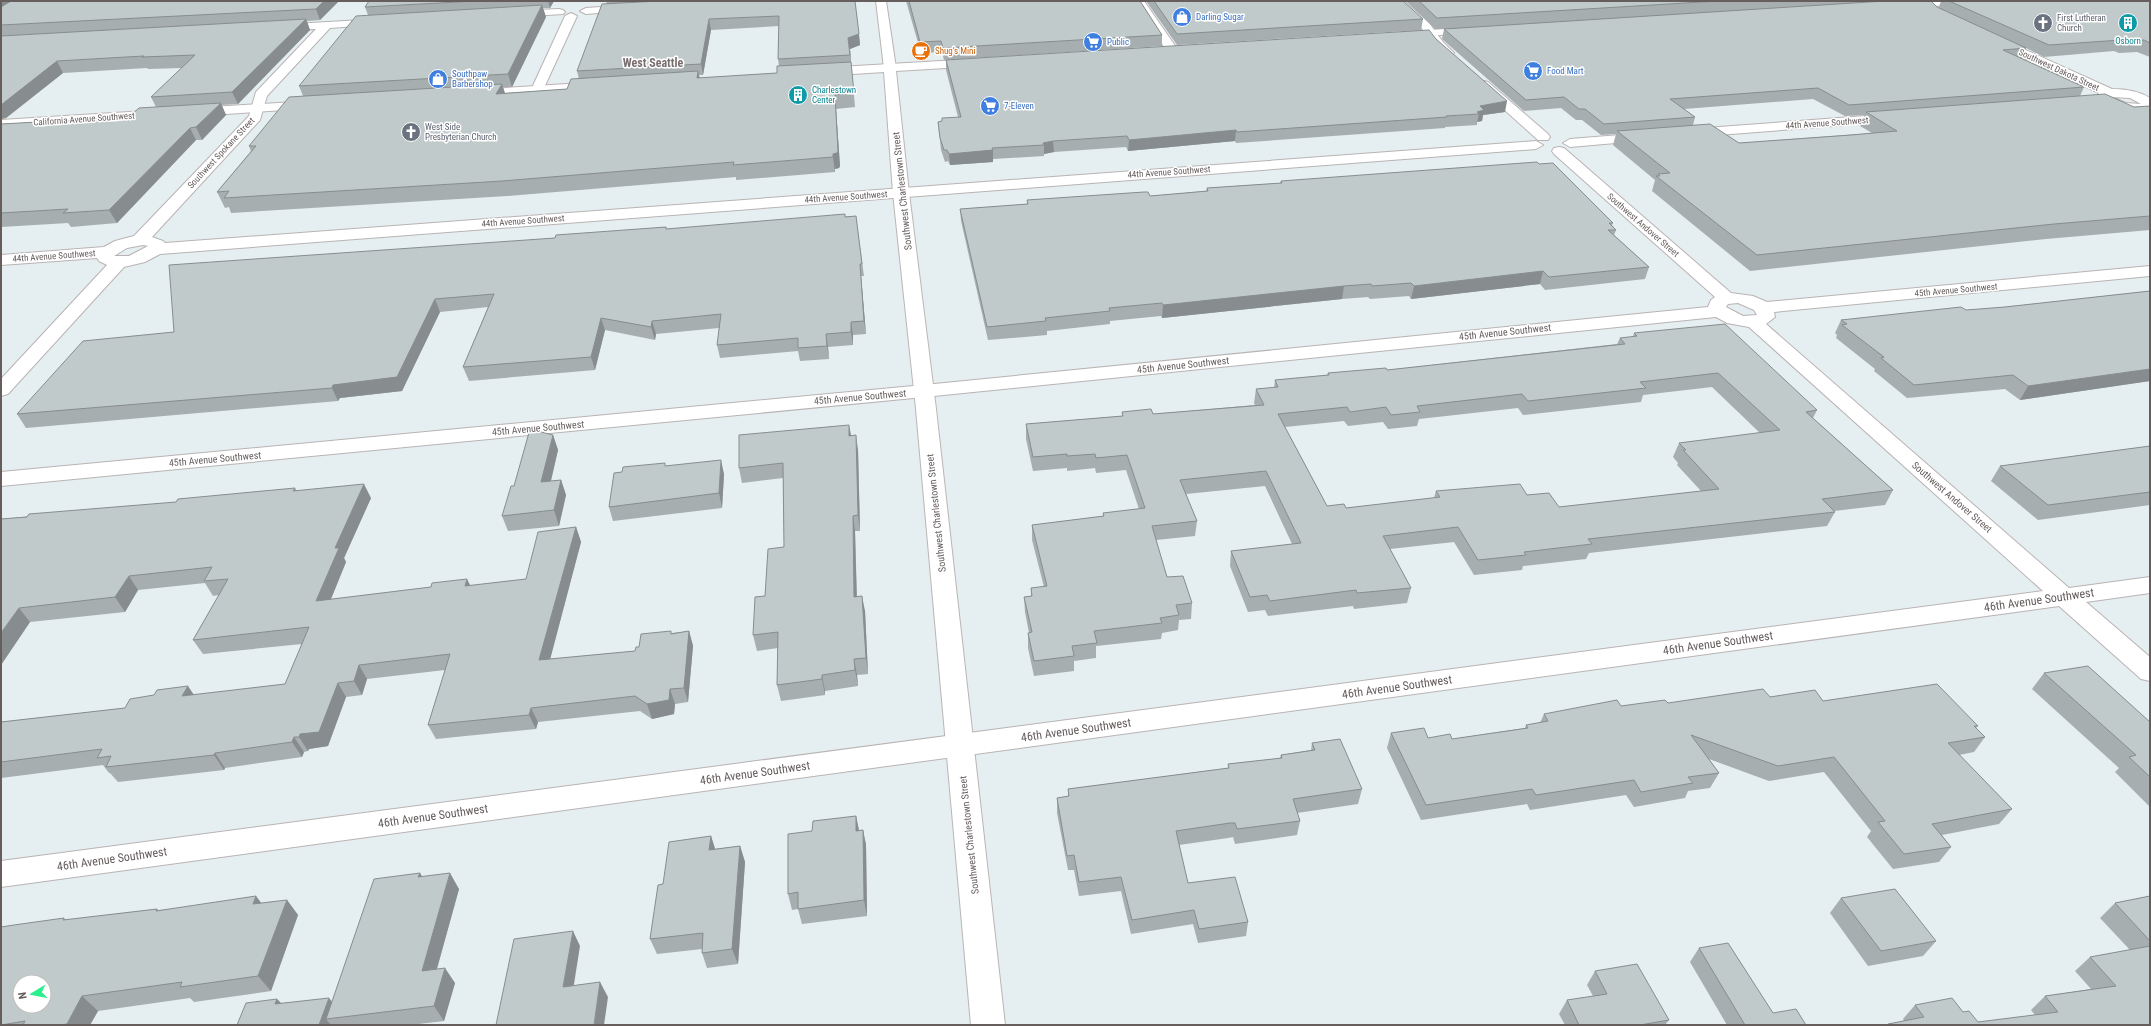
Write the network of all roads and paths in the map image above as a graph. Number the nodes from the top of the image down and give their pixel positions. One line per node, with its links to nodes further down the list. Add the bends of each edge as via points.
1 (881, 1): 23 (street, Southwest Charlestown Street)
2 (1139, 1): 19 (street)
3 (1397, 1): 15 (street, via 1426,25)
4 (1964, 1): 5 (street)
5 (1926, 2): 6 (street); 9 (street)
6 (1889, 6)
7 (644, 8): 8 (street)
8 (565, 14): 10 (street); 27 (street)
9 (1937, 14)
10 (506, 15)
11 (389, 21): 12 (street)
12 (327, 24): 13 (street); 33 (street, Southwest Spokane Street, via 261,95)
13 (267, 28)
14 (1484, 30): 15 (street)
15 (1431, 33): 17 (street); 21 (street, via 1439,45)
16 (1984, 35): 29 (street, Southwest Dakota Street)
17 (1388, 36)
18 (1184, 49): 19 (street)
19 (1172, 50): 20 (street)
20 (1158, 51)
21 (1457, 61)
22 (985, 62): 23 (street)
23 (890, 68): 24 (street); 40 (street, Southwest Charlestown Street)
24 (808, 73)
25 (1473, 75): 38 (street)
26 (610, 86): 27 (street)
27 (537, 90): 28 (street)
28 (463, 95)
29 (2110, 97): 30 (street); 32 (street, via 2126,94)
30 (2088, 103)
31 (324, 104): 33 (street, California Avenue Southwest)
32 (2146, 104)
33 (259, 108): 35 (street, California Avenue Southwest); 41 (street, Southwest Spokane Street, via 253,120)
34 (1906, 117): 36 (street, 44th Avenue Southwest)
35 (1, 124)
36 (1677, 134)
37 (1661, 136): 39 (street)
38 (1540, 141): 39 (street, via 1547,150); 40 (street, 44th Avenue Southwest)
39 (1564, 147): 46 (street, Southwest Andover Street)
40 (901, 193): 42 (street, 44th Avenue Southwest); 49 (street, Southwest Charlestown Street)
41 (139, 241): 42 (street, via 154,242 157,244); 43 (street, via 124,244)
42 (155, 249): 43 (street, via 143,257)
43 (113, 257): 44 (street, 44th Avenue Southwest); 48 (street)
44 (1, 260)
45 (2150, 271): 47 (street, 45th Avenue Southwest)
46 (1723, 305): 47 (street, 45th Avenue Southwest, via 1746,300); 49 (street, 45th Avenue Southwest)
47 (1758, 315): 52 (street, Southwest Andover Street)
48 (1, 390)
49 (924, 391): 50 (street, 45th Avenue Southwest); 54 (street, Southwest Charlestown Street)
50 (1, 479)
51 (2150, 585): 52 (street, 46th Avenue Southwest)
52 (2064, 596): 53 (street, Southwest Andover Street); 54 (street, 46th Avenue Southwest)
53 (2150, 672)
54 (959, 746): 55 (street, 46th Avenue Southwest); 56 (street, Southwest Charlestown Street)
55 (1, 874)
56 (988, 1025)

